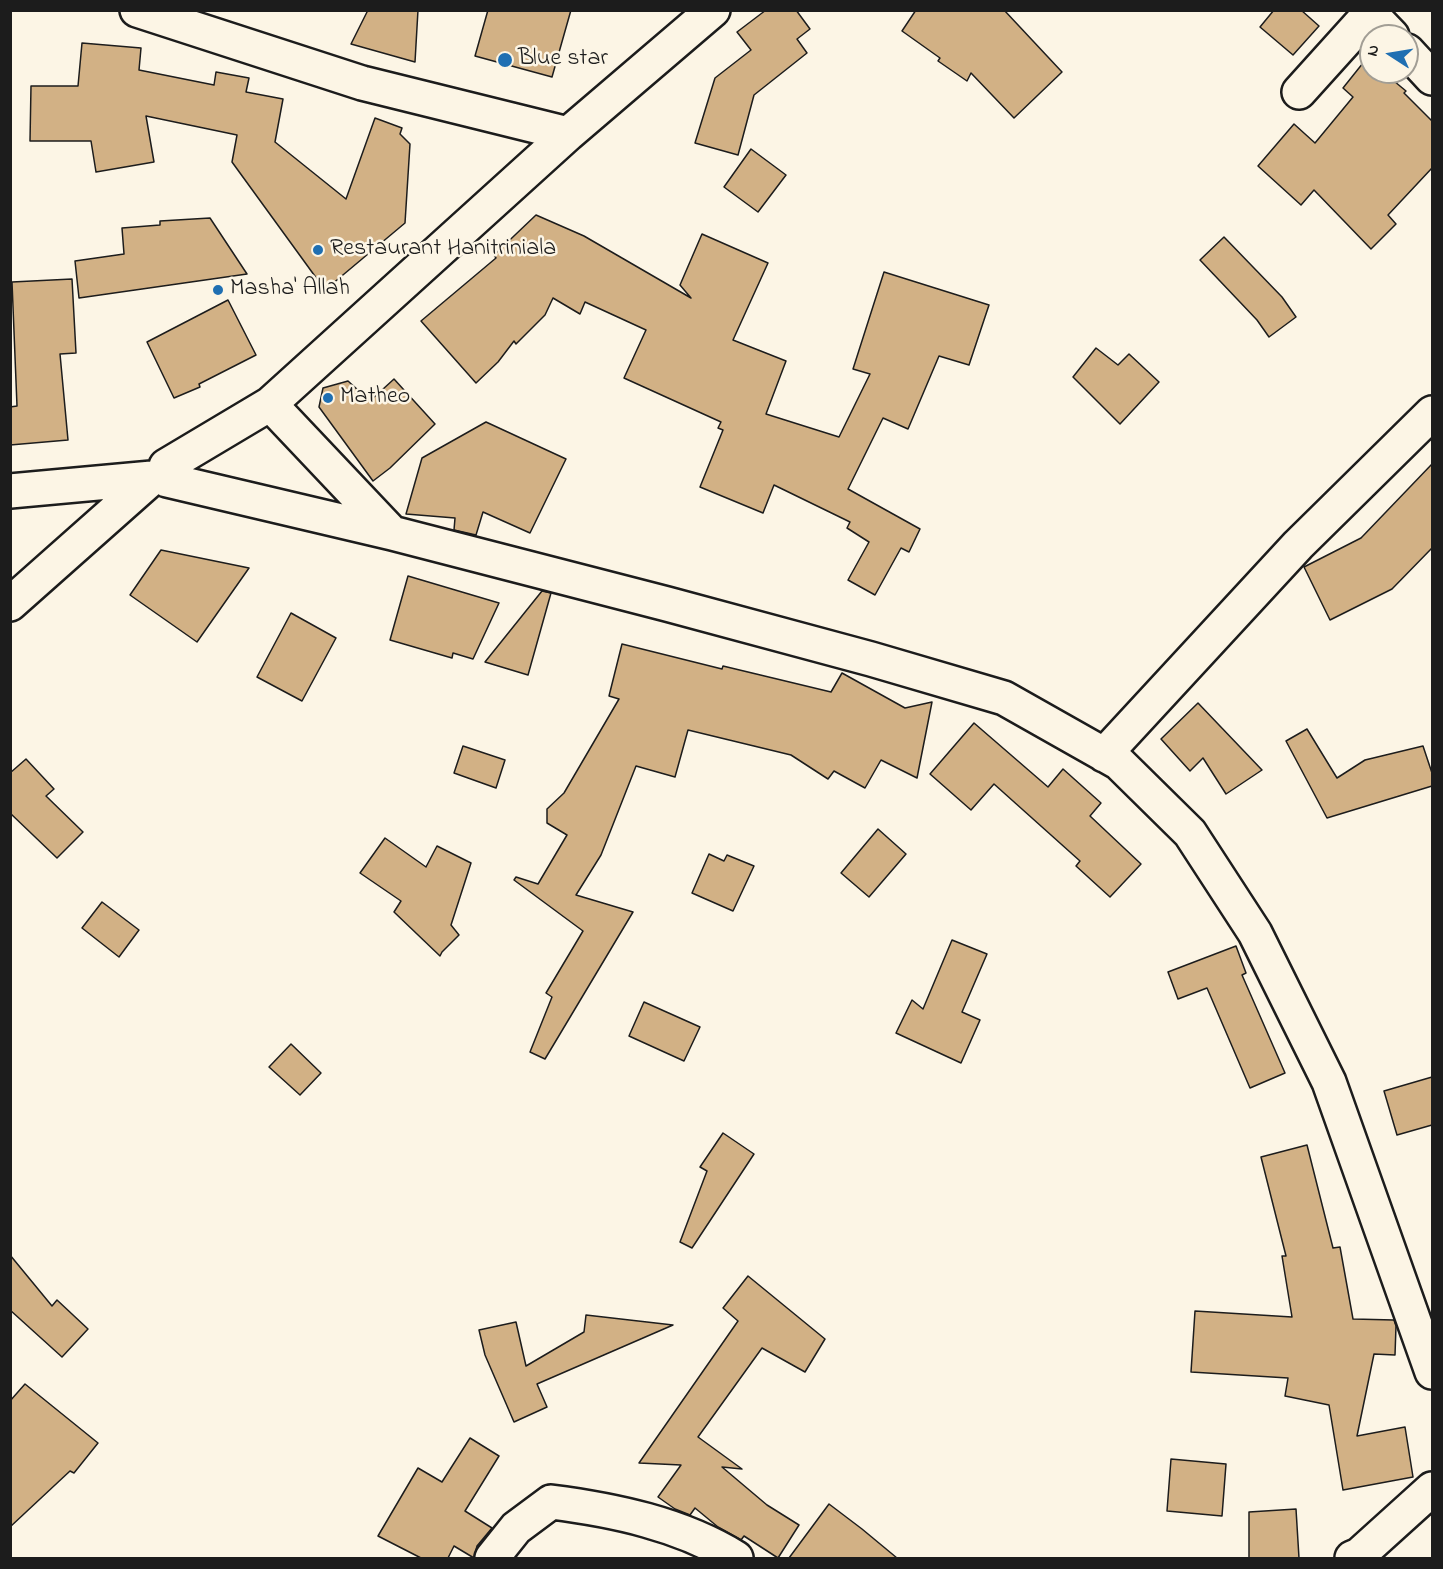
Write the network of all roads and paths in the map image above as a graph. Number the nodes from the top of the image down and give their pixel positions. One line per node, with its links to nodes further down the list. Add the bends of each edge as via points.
1 (137, 10): 7 (street, via 362,83)
2 (713, 10): 7 (street)
3 (1375, 18): 6 (street)
4 (1419, 64): 5 (street)
5 (1432, 78)
6 (1299, 92)
7 (568, 134): 8 (street)
8 (270, 404): 10 (street); 12 (street)
9 (1432, 413): 14 (street, via 1298,545)
10 (162, 475): 11 (street); 12 (street); 13 (street)
11 (10, 491)
12 (392, 533): 14 (street, via 1004,698)
13 (10, 603)
14 (1104, 755): 15 (street, via 1119,763 1190,833 1255,933 1329,1082)
15 (1432, 1372)
16 (1432, 1490): 19 (street)
17 (492, 1558): 18 (street, via 516,1528 551,1502 593,1507 669,1527)
18 (736, 1558)
19 (1352, 1558)

